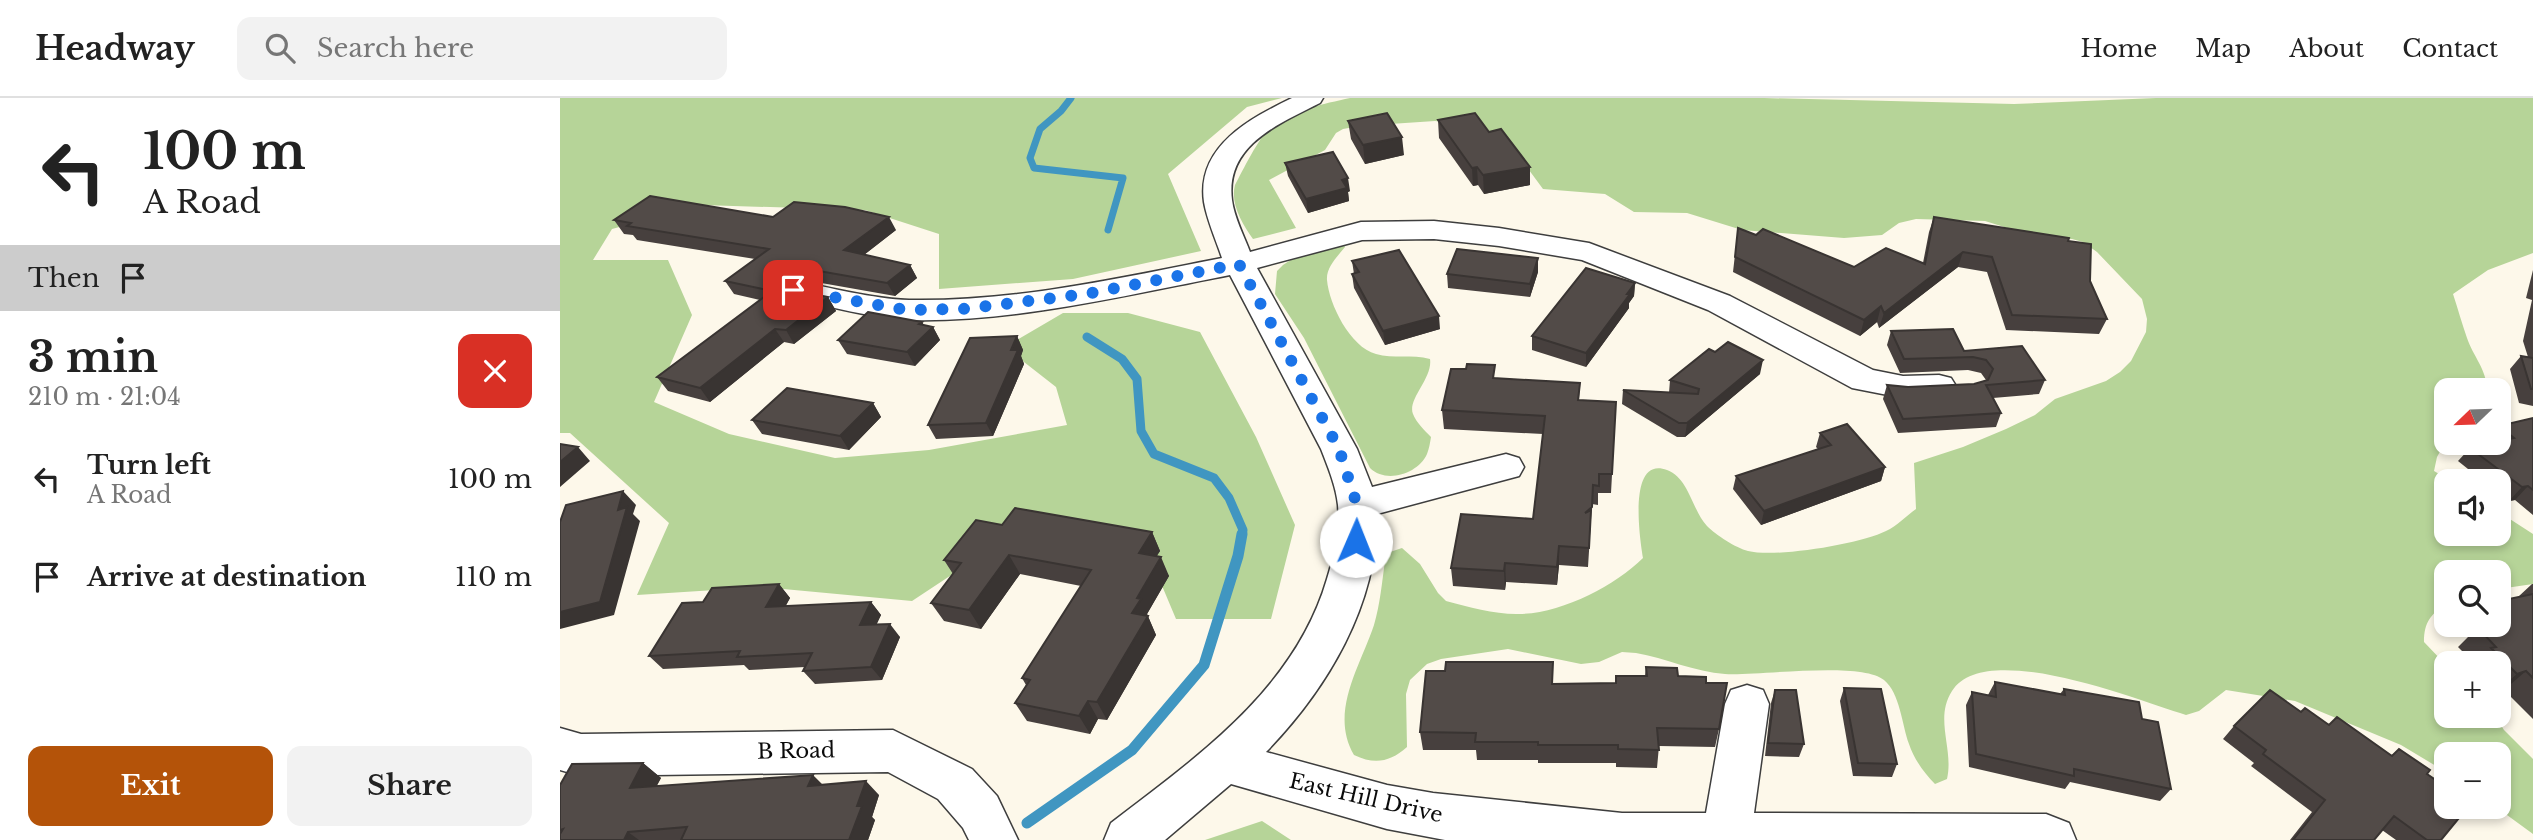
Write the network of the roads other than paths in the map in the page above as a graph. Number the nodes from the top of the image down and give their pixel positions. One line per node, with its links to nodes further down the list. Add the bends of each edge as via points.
1 (1311, 98): 4 (street, via 1261,123 1240,139 1226,158 1218,201)
2 (1376, 231): 3 (street); 4 (street, via 1361,231); 6 (street, via 1434,230 1496,245 1589,252 1691,279 1718,303 1861,387)
3 (1362, 259)
4 (1239, 264): 5 (street, via 1086,294 963,309 906,310); 8 (street, via 1339,449)
5 (793, 290)
6 (1968, 384)
7 (1506, 467): 8 (street)
8 (1357, 505): 11 (street, via 1348,585 1333,628 1308,673)
9 (1747, 704): 13 (street)
10 (560, 749): 14 (street, B Road, via 581,755 893,751 955,784 979,812)
11 (1226, 762): 12 (street, East Hill Drive, via 1387,807); 15 (street)
12 (1432, 828): 13 (street, East Hill Drive)
13 (1726, 836): 16 (street, East Hill Drive)
14 (994, 840)
15 (1128, 840)
16 (2052, 840)

